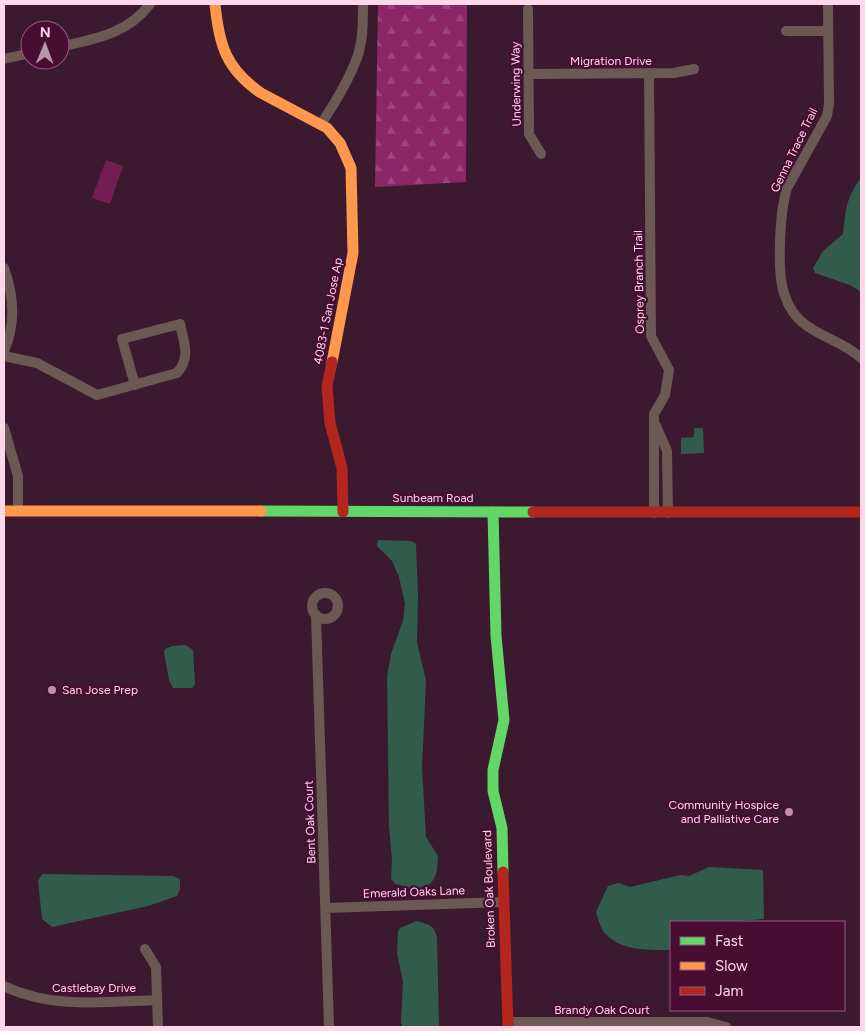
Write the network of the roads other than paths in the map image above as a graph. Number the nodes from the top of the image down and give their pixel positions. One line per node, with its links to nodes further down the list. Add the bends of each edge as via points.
1 (150, 4): 8 (street, via 138,18 115,32)
2 (215, 4): 14 (street, 4083-1 San Jose Ap, via 216,25 234,69 261,93)
3 (363, 4): 14 (street, via 357,57 339,96)
4 (828, 4): 7 (street, Genna Trace Trail)
5 (528, 9): 13 (street, Underwing Way)
6 (786, 31): 7 (street)
7 (828, 31): 19 (street, Genna Trace Trail, via 827,116 786,188 781,215 781,282 790,307 800,320)
8 (70, 45)
9 (20, 55): 10 (street)
10 (4, 59)
11 (694, 68): 12 (street, Migration Drive, via 674,73)
12 (649, 73): 13 (street, Migration Drive); 21 (street, Osprey Branch Trail, via 651,336 669,370 665,395 654,414)
13 (528, 74): 15 (street, Underwing Way, via 530,134)
14 (321, 124): 25 (street, 4083-1 San Jose Ap, via 340,143 351,168 353,253 327,386 330,423 342,468)
15 (541, 154)
16 (4, 268): 17 (street, via 13,301 12,321)
17 (4, 351)
18 (4, 356): 20 (street, via 37,363 97,395)
19 (861, 358)
20 (135, 385): 20 (street, via 178,373 184,365 186,354 180,324 122,339)
21 (654, 423): 28 (street, Osprey Branch Trail); 29 (street, via 667,451)
22 (4, 428): 24 (street, via 18,476)
23 (4, 510): 24 (street, Sunbeam Road)
24 (18, 510): 25 (street, Sunbeam Road)
25 (343, 512): 26 (street, Sunbeam Road)
26 (493, 512): 28 (street, Sunbeam Road); 31 (street, Broken Oak Boulevard, via 496,636 504,720 493,770 502,828)
27 (861, 512): 29 (street, Sunbeam Road)
28 (654, 513): 29 (street, Sunbeam Road)
29 (668, 513)
30 (316, 615): 32 (street, Bent Oak Court)
31 (504, 902): 32 (street, Emerald Oaks Lane); 36 (street, Broken Oak Boulevard)
32 (326, 908): 38 (street, Bent Oak Court)
33 (145, 949): 35 (street, via 156,967)
34 (4, 986): 35 (street, Castlebay Drive, via 30,996 68,1003)
35 (157, 1000): 37 (street)
36 (508, 1025): 39 (street, Brandy Oak Court, via 707,1022)
37 (158, 1027)
38 (329, 1027)
39 (726, 1027)

